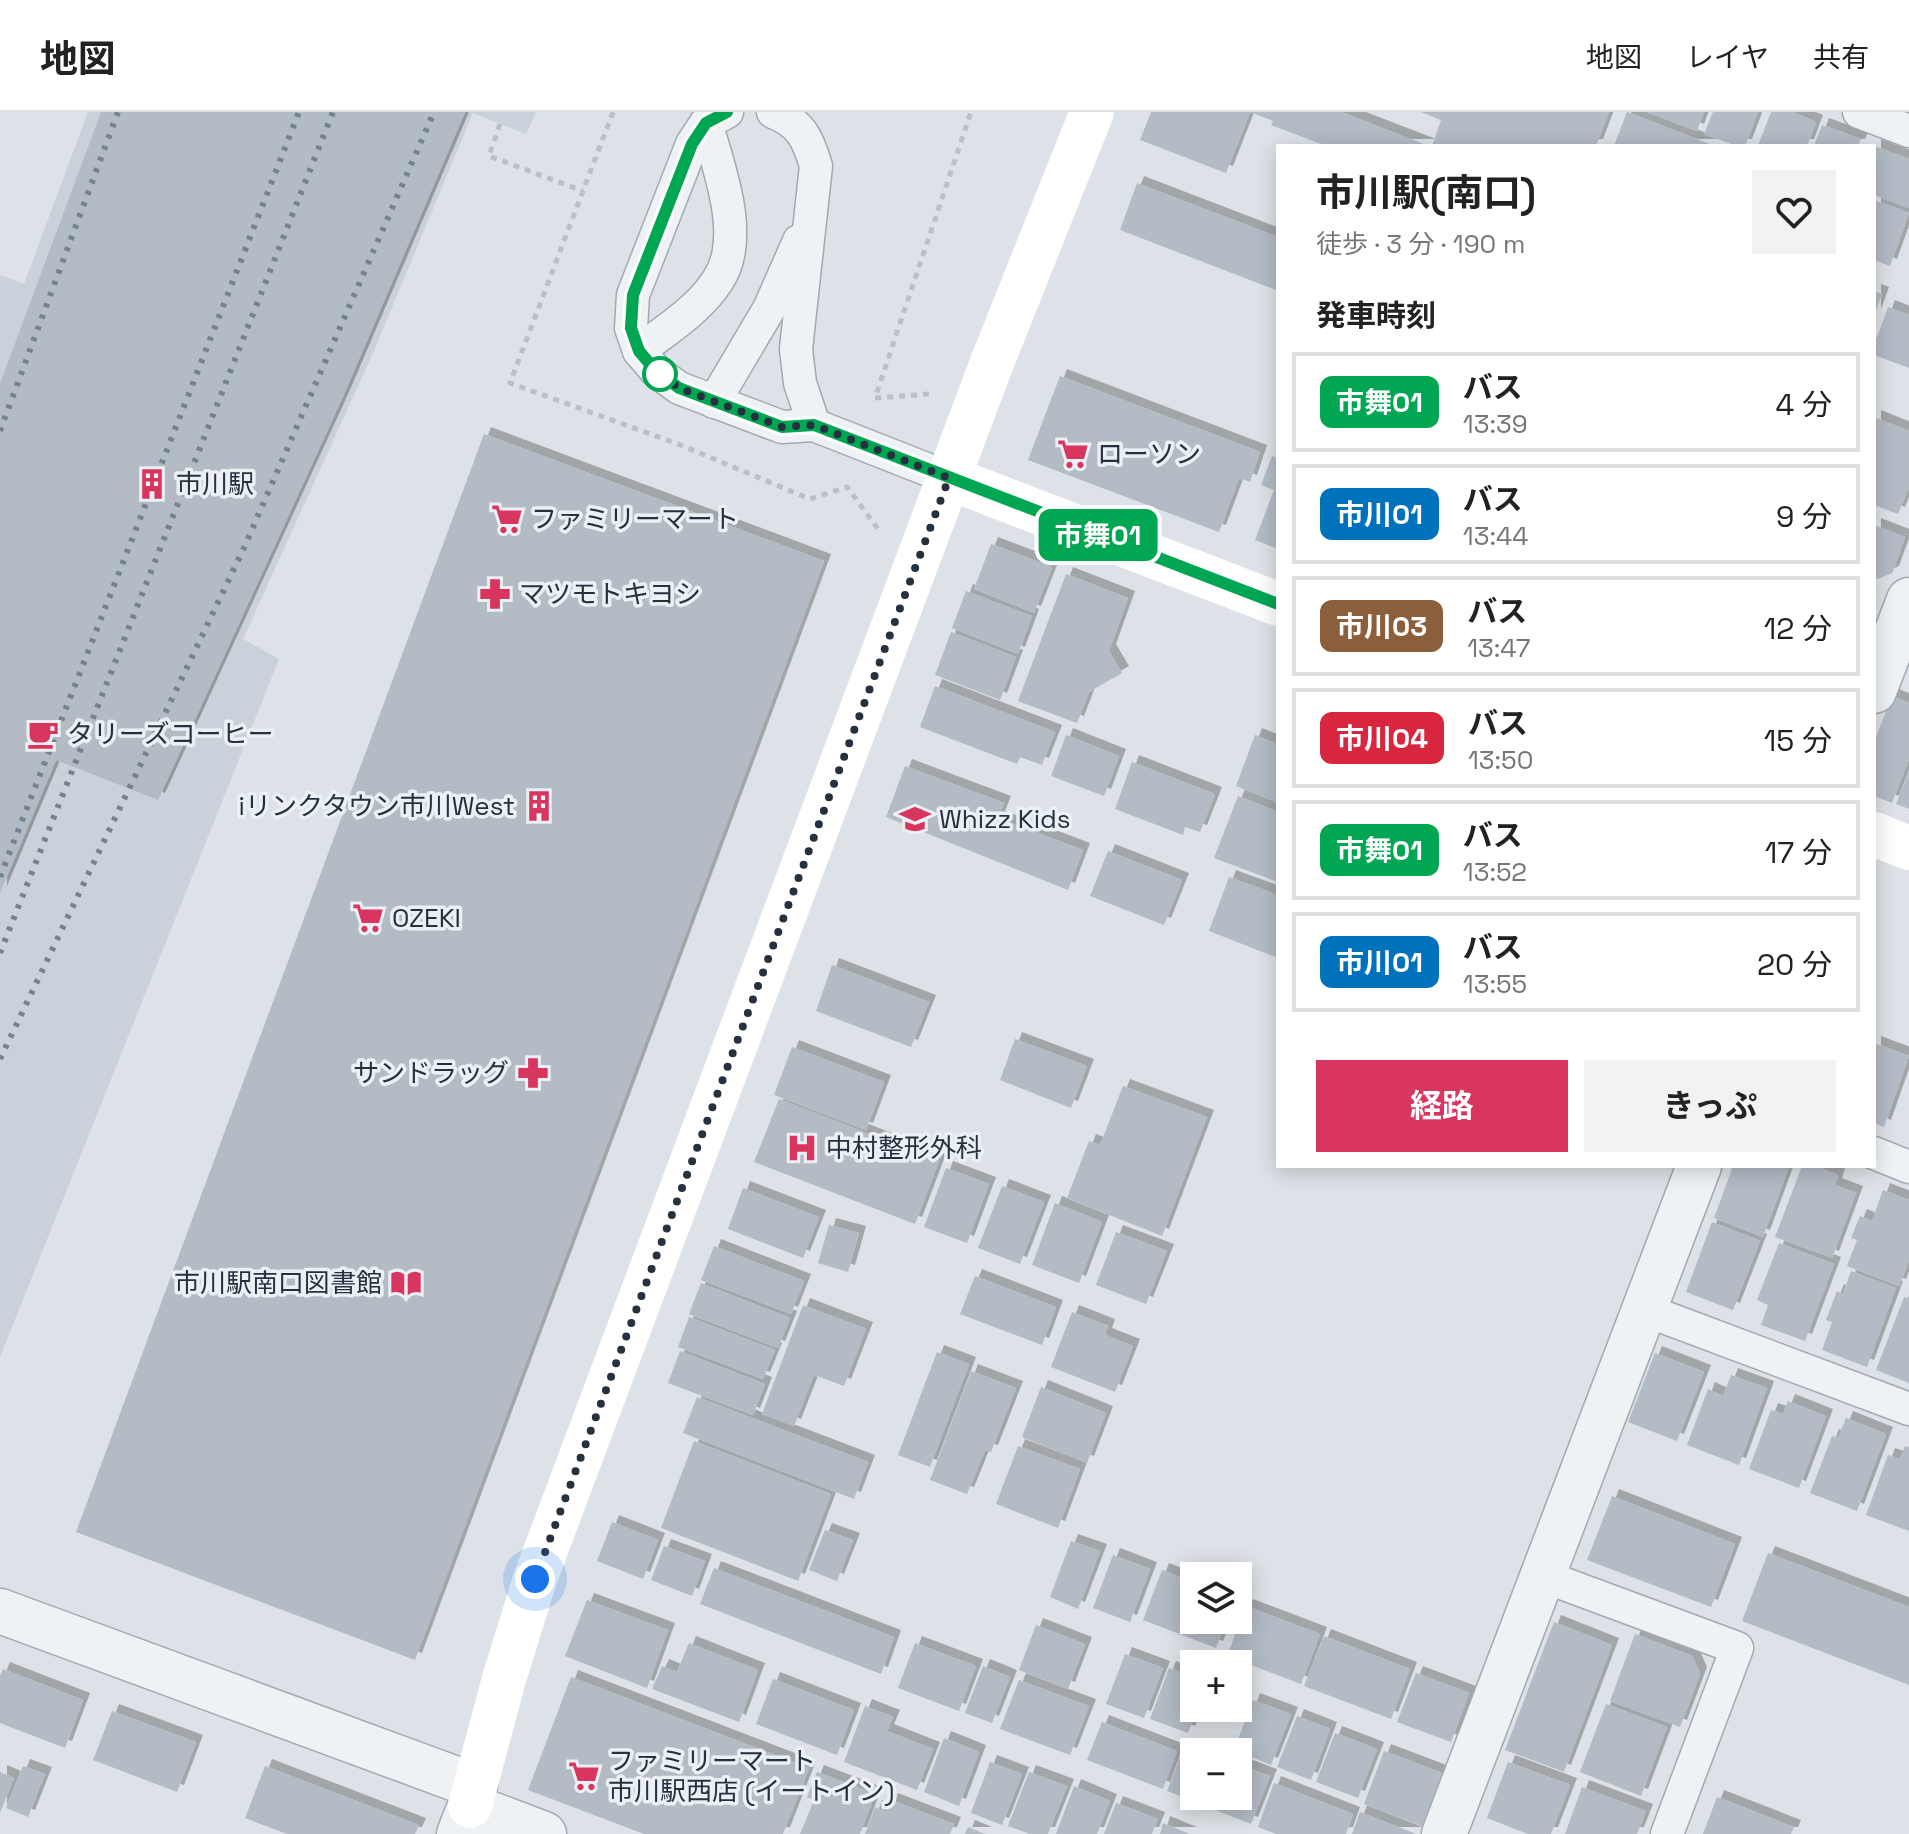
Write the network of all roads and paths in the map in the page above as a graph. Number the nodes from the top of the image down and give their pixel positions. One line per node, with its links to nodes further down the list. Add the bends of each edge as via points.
1 (773, 112): 9 (lane, via 789,118 808,140 816,166)
2 (971, 112): 11 (path, via 875,398)
3 (1092, 112): 14 (street)
4 (1859, 112): 7 (lane)
5 (717, 118): 10 (lane, via 692,144 633,295 631,328); 10 (lane, via 731,249 719,279 695,307)
6 (500, 124): 8 (path, via 489,156)
7 (1909, 131)
8 (583, 191)
9 (812, 213): 12 (lane, via 769,309); 13 (lane, via 796,349)
10 (639, 351): 12 (lane, via 679,388)
11 (934, 393)
12 (714, 402): 13 (lane, via 782,427)
13 (814, 425): 14 (lane)
14 (949, 478): 16 (street); 27 (street, via 535,1579)
15 (1909, 600): 17 (street)
16 (1276, 603)
17 (1876, 686)
18 (1876, 835): 19 (street)
19 (1909, 848)
20 (1876, 1154): 21 (lane)
21 (1909, 1167)
22 (1698, 1168): 23 (street)
23 (1645, 1310): 24 (lane); 25 (street)
24 (1909, 1409)
25 (1543, 1576): 29 (street); 30 (lane, via 1737,1648)
26 (0, 1611): 27 (street)
27 (468, 1809): 28 (street)
28 (544, 1834)
29 (1444, 1834)
30 (1667, 1834)

